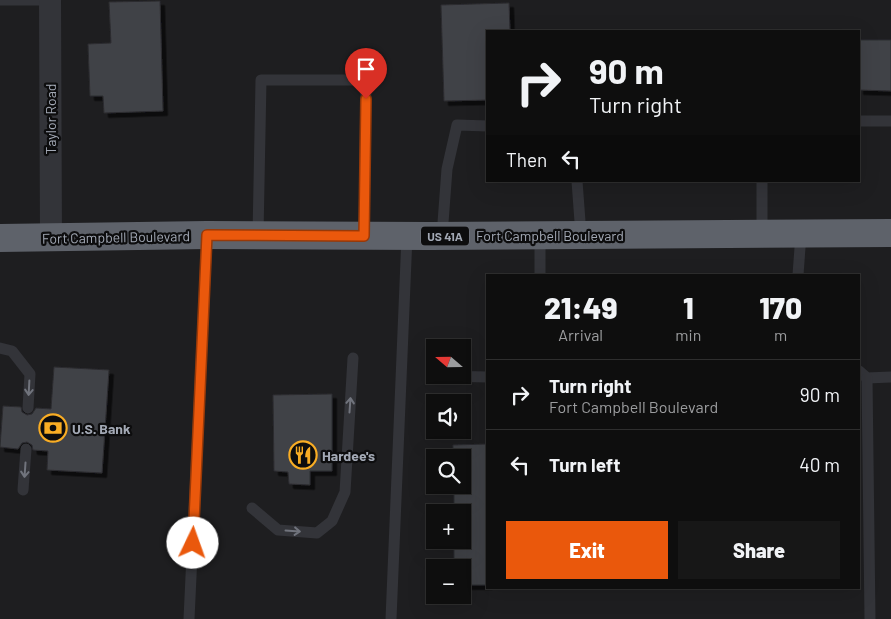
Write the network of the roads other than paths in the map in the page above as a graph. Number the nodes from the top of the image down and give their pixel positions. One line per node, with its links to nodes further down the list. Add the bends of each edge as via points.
1 (0, 0): 2 (lane)
2 (50, 0): 19 (street, Taylor Road)
3 (860, 121): 4 (lane)
4 (891, 121)
5 (486, 126): 17 (lane, via 457,125 447,169)
6 (577, 182): 13 (lane)
7 (762, 182): 9 (lane)
8 (890, 232): 10 (highway, Fort Campbell Boulevard / US 41A)
9 (762, 234): 10 (highway, Fort Campbell Boulevard / US 41A); 13 (highway, Fort Campbell Boulevard / US 41A)
10 (800, 234): 21 (lane)
11 (207, 235): 14 (highway, Fort Campbell Boulevard / US 41A); 19 (highway, Fort Campbell Boulevard / US 41A); 32 (lane)
12 (540, 235): 13 (highway, Fort Campbell Boulevard / US 41A); 17 (highway, Fort Campbell Boulevard / US 41A); 20 (lane)
13 (581, 235)
14 (258, 236): 15 (highway, Fort Campbell Boulevard / US 41A); 15 (lane, via 261,80 366,80)
15 (364, 236): 16 (highway, Fort Campbell Boulevard / US 41A)
16 (407, 236): 17 (highway, Fort Campbell Boulevard / US 41A); 33 (lane)
17 (442, 236)
18 (0, 238): 19 (highway, Fort Campbell Boulevard / US 41A)
19 (51, 238)
20 (540, 274)
21 (798, 274)
22 (0, 348): 28 (lane, one-way to 28, via 12,351 30,374)
23 (353, 358): 31 (lane, one-way to 23, via 278,530 317,533 332,521 345,492)
24 (863, 374): 27 (lane); 34 (lane)
25 (471, 377): 26 (lane)
26 (486, 377)
27 (891, 377)
28 (28, 408)
29 (26, 449): 30 (lane, one-way to 30)
30 (23, 490)
31 (252, 508)
32 (189, 619)
33 (391, 619)
34 (870, 619)

